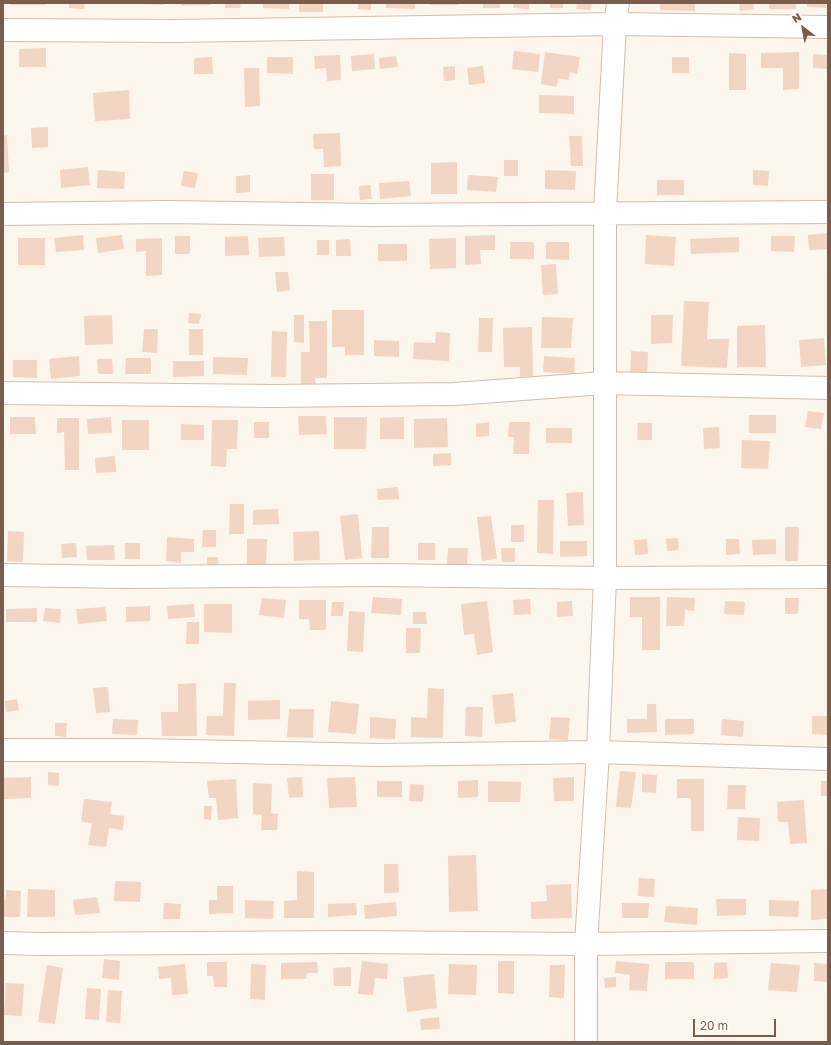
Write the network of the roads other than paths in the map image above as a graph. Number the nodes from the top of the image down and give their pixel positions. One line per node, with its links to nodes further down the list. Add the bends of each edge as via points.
1 (618, 3): 2 (street)
2 (615, 24): 3 (street); 4 (street, via 175,31); 5 (street)
3 (828, 27)
4 (3, 30)
5 (605, 212): 6 (street); 7 (street, via 372,215 167,212); 8 (street)
6 (828, 212)
7 (3, 214)
8 (604, 383): 9 (street); 10 (street, via 455,394); 13 (street)
9 (828, 388)
10 (3, 394)
11 (3, 575): 13 (street)
12 (828, 577): 13 (street)
13 (605, 578): 15 (street)
14 (3, 750): 15 (street, via 379,755)
15 (598, 752): 16 (street); 19 (street)
16 (828, 759)
17 (828, 941): 19 (street)
18 (3, 943): 19 (street)
19 (586, 944): 20 (street)
20 (586, 1042)

